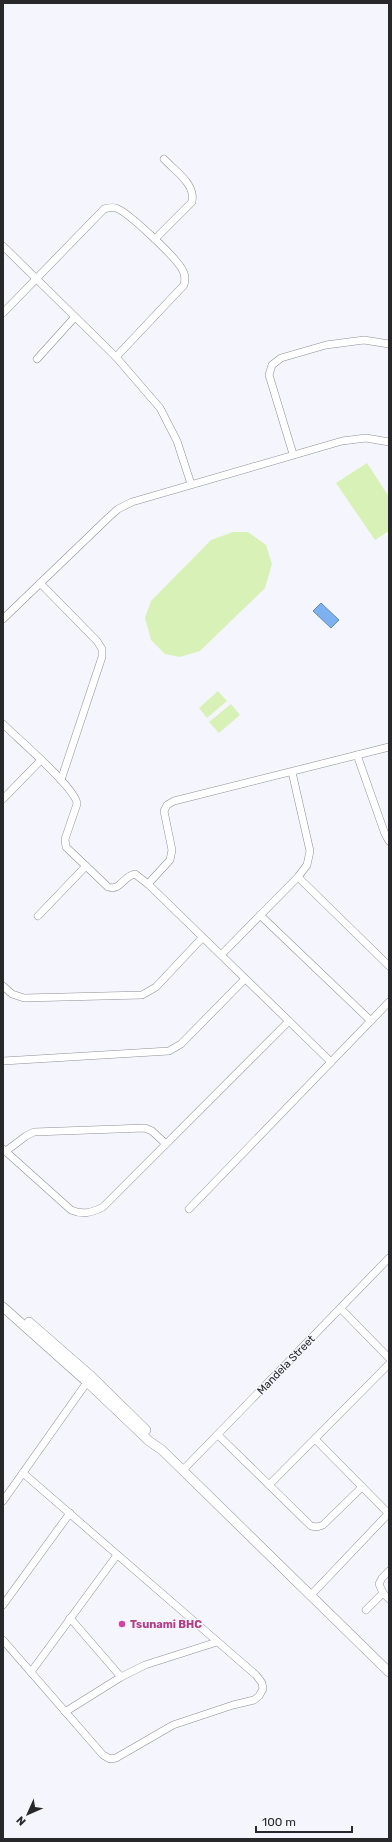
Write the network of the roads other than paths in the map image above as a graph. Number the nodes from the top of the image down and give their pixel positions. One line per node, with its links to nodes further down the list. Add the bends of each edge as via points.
1 (164, 159): 2 (street, via 191,187 193,195 192,202)
2 (155, 239): 4 (street, via 124,211 114,207 104,209); 8 (street, via 183,270 186,278 184,285)
3 (3, 246): 4 (street)
4 (36, 279): 5 (street); 6 (street)
5 (3, 313)
6 (74, 318): 8 (street); 9 (street)
7 (389, 344): 11 (street, via 364,340 326,345 281,358 272,365 269,375)
8 (116, 357): 12 (street, via 160,408 177,440)
9 (37, 358)
10 (389, 442): 11 (street, via 366,438 342,441)
11 (293, 454): 12 (street)
12 (191, 484): 13 (street, via 132,502 118,509)
13 (40, 583): 14 (street); 20 (street, via 102,649 102,657)
14 (3, 619)
15 (3, 724): 18 (street)
16 (389, 747): 17 (street)
17 (357, 755): 19 (street); 22 (street)
18 (41, 760): 20 (street); 21 (street)
19 (292, 772): 24 (street, via 310,851 307,865); 25 (street, via 174,801 167,805 164,811 172,850 170,860)
20 (62, 780): 23 (street, via 77,799 64,843)
21 (3, 799)
22 (389, 841)
23 (86, 866): 25 (street, via 108,887 117,887 130,875 135,874); 26 (street)
24 (298, 877): 27 (street); 30 (street)
25 (148, 884): 28 (street)
26 (38, 916)
27 (260, 916): 29 (street); 35 (street)
28 (202, 938): 29 (street); 32 (street, via 156,987 142,995 24,998 12,994)
29 (221, 955): 31 (street)
30 (389, 966)
31 (245, 979): 34 (street); 36 (street, via 181,1044 168,1051)
32 (3, 986)
33 (389, 1002): 35 (street)
34 (289, 1021): 37 (street); 38 (street)
35 (371, 1021): 37 (street)
36 (3, 1061)
37 (331, 1062): 40 (street)
38 (166, 1144): 39 (street, via 145,1128 34,1132); 39 (street, via 103,1207 88,1213 71,1210)
39 (5, 1150)
40 (189, 1209)
41 (389, 1258): 44 (street, Mandela Street)
42 (3, 1300): 47 (main road)
43 (3, 1307): 47 (main road)
44 (341, 1309): 45 (street); 48 (street, Mandela Street)
45 (389, 1358)
46 (389, 1364): 49 (street)
47 (89, 1379): 50 (main road, via 149,1433); 51 (street)
48 (218, 1435): 50 (street, Mandela Street); 52 (street)
49 (316, 1439): 52 (street); 53 (street)
50 (183, 1470): 60 (main road)
51 (23, 1473): 54 (street); 55 (street)
52 (269, 1485): 53 (street, via 308,1524 315,1527 325,1523)
53 (362, 1487): 56 (street)
54 (3, 1501)
55 (70, 1513): 57 (street); 62 (street)
56 (389, 1514): 60 (street)
57 (117, 1555): 64 (street); 66 (street)
58 (389, 1571): 59 (street, via 380,1582)
59 (383, 1593): 61 (street); 63 (street)
60 (311, 1595): 68 (main road)
61 (389, 1599)
62 (3, 1605)
63 (366, 1610)
64 (70, 1618): 67 (street); 69 (street)
65 (3, 1640): 67 (street)
66 (216, 1642): 69 (street, via 153,1662); 70 (street, via 260,1680 263,1689 258,1698 173,1725 112,1759 103,1755)
67 (31, 1672): 70 (street)
68 (389, 1672)
69 (121, 1677): 70 (street)
70 (65, 1712)

